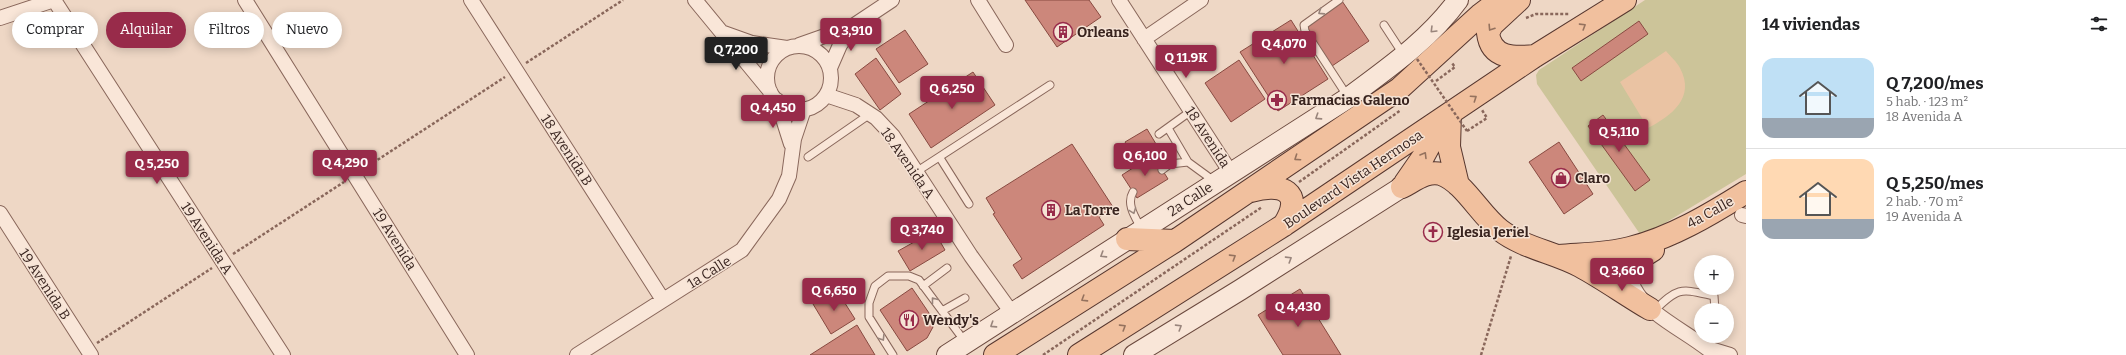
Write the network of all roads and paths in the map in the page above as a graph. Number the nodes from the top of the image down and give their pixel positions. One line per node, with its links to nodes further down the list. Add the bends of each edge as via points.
1 (54, 0): 15 (street); 76 (street, 19 Avenida A)
2 (245, 0): 77 (street, 19 Avenida)
3 (471, 0): 68 (street, 18 Avenida B)
4 (695, 0): 18 (street)
5 (892, 0): 17 (street)
6 (978, 0): 20 (street)
7 (1119, 0): 19 (street, 18 Avenida)
8 (1201, 0): 19 (street)
9 (1339, 0): 32 (lane, one-way to 32, via 1304,25 1305,31)
10 (1458, 0): 23 (street, 2a Calle, one-way to 23)
11 (1500, 0): 53 (main road, one-way to 53, via 1399,89)
12 (1625, 0): 22 (main road, Boulevard Vista Hermosa, one-way to 12)
13 (1520, 10): 14 (path, via 1536,14); 22 (main road, one-way to 22, via 1492,25 1488,32 1490,42 1496,51 1504,56)
14 (1575, 14)
15 (0, 18)
16 (1384, 24): 23 (lane)
17 (852, 26): 21 (street); 26 (street)
18 (722, 32): 21 (street, via 752,43); 31 (street)
19 (1144, 39): 35 (street, 18 Avenida)
20 (1006, 45)
21 (792, 47): 26 (street, via 808,47 817,51 825,58); 31 (street, via 778,54 770,67 768,82)
22 (1535, 56): 37 (main road, Boulevard Vista Hermosa, one-way to 22)
23 (1411, 57): 32 (street, 2a Calle); 38 (path, bridge, via 1466,131)
24 (1457, 57): 25 (path)
25 (1452, 62): 27 (path, via 1455,67); 28 (path)
26 (830, 68): 30 (street, via 831,77)
27 (1436, 80)
28 (1431, 82)
29 (1050, 85): 43 (lane)
30 (826, 95): 34 (street, via 820,102); 36 (street, 18 Avenida A, via 856,105)
31 (774, 96): 34 (street, via 789,108); 41 (street, 1a Calle)
32 (1348, 98): 47 (street, 2a Calle, one-way to 47)
33 (1404, 107): 50 (path)
34 (804, 110): 41 (street, 1a Calle, via 796,128)
35 (1191, 111): 39 (lane); 47 (street, 18 Avenida)
36 (870, 114): 42 (lane); 46 (street, 18 Avenida A, via 893,136)
37 (1447, 116): 48 (main road, via 1449,147); 49 (main road, one-way to 37); 56 (main road, Boulevard Vista Hermosa)
38 (1487, 118)
39 (1168, 128): 40 (lane); 44 (lane)
40 (1159, 134)
41 (793, 149): 68 (street, 1a Calle, via 789,176 779,199 742,250)
42 (808, 157)
43 (940, 158): 46 (lane); 54 (lane)
44 (1188, 162): 45 (lane, via 1170,164); 47 (lane)
45 (1162, 170)
46 (916, 172): 72 (street, 18 Avenida A)
47 (1223, 178): 58 (street, 2a Calle)
48 (1458, 185): 49 (main road, via 1436,173 1426,174); 59 (main road, via 1500,230)
49 (1402, 187): 84 (street, one-way to 49)
50 (1285, 191): 53 (main road, via 1269,187); 56 (main road, via 1292,204); 82 (path)
51 (1133, 192): 58 (lane, one-way to 58, via 1130,204)
52 (1746, 192): 57 (main road, 4a Calle)
53 (1246, 193): 60 (main road)
54 (969, 204)
55 (0, 213): 75 (street, 19 Avenida B)
56 (1284, 226): 83 (main road, Boulevard Vista Hermosa, one-way to 56)
57 (1675, 232): 61 (main road, 4a Calle); 63 (main road, 4a Calle)
58 (1135, 235): 60 (main road); 72 (street, 2a Calle, one-way to 72)
59 (1516, 240): 62 (main road); 85 (path)
60 (1175, 241): 81 (main road, one-way to 81)
61 (1652, 241): 62 (main road, 4a Calle, via 1612,252); 63 (main road)
62 (1555, 256): 64 (main road)
63 (1632, 263): 64 (main road, 4a Calle, via 1613,267); 70 (street, via 1634,288)
64 (1579, 266): 70 (main road)
65 (947, 268): 66 (lane)
66 (923, 286): 71 (lane, one-way to 66); 79 (lane, one-way to 79, via 909,276 888,276 874,286 869,303 869,317)
67 (965, 298): 71 (lane)
68 (663, 300): 78 (street, 1a Calle)
69 (1714, 303): 70 (lane, via 1714,296 1685,290 1668,297)
70 (1652, 310): 74 (street)
71 (942, 311): 73 (lane)
72 (1012, 313): 73 (street, 2a Calle, one-way to 73)
73 (966, 343): 80 (street, 2a Calle)
74 (1709, 346): 86 (street)
75 (90, 355)
76 (283, 355)
77 (467, 355)
78 (577, 355)
79 (893, 355)
80 (947, 355)
81 (995, 355)
82 (1043, 355)
83 (1079, 355)
84 (1134, 355)
85 (1481, 355)
86 (1730, 355)

